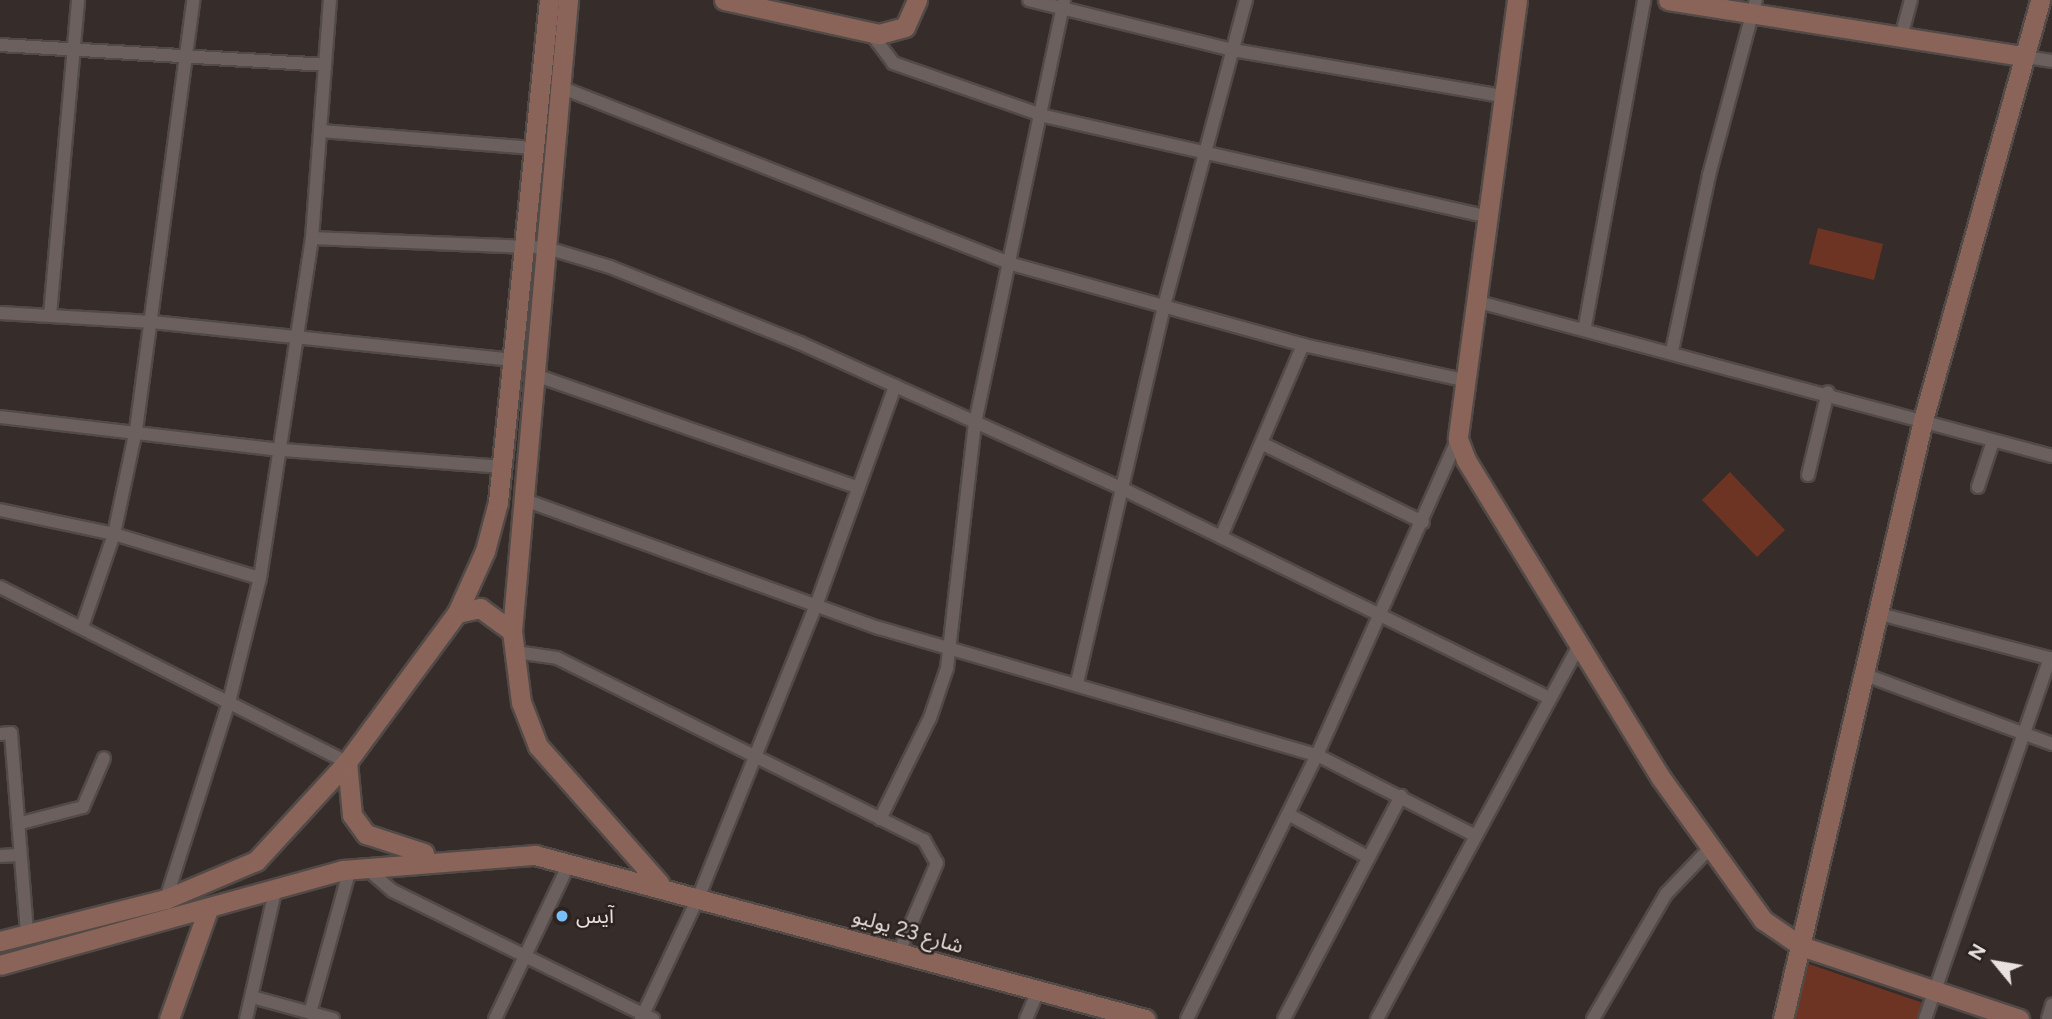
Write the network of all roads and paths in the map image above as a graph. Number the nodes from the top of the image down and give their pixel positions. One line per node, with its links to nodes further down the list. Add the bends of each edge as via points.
1 (78, 0): 20 (street)
2 (193, 0): 22 (street)
3 (330, 0): 25 (street)
4 (549, 0): 30 (street)
5 (568, 0): 26 (street)
6 (724, 0): 17 (street)
7 (917, 0): 17 (street, via 899,32)
8 (1029, 0): 15 (street)
9 (1246, 0): 21 (street)
10 (1517, 0): 27 (street)
11 (1644, 0): 42 (street)
12 (1668, 0): 16 (street)
13 (1911, 0): 18 (street)
14 (2040, 0): 23 (street)
15 (1064, 4): 21 (street); 28 (street)
16 (1754, 7): 18 (street); 45 (street, via 1709,175)
17 (870, 33): 28 (street, via 893,63)
18 (1901, 37): 23 (street)
19 (0, 45): 20 (street)
20 (71, 50): 22 (street); 40 (street)
21 (1233, 50): 27 (street); 31 (street)
22 (186, 55): 25 (street); 41 (street)
23 (2020, 56): 24 (street); 52 (street)
24 (2052, 61)
25 (325, 65): 29 (street)
26 (560, 87): 35 (street); 36 (street)
27 (1502, 96): 32 (street)
28 (1044, 116): 31 (street); 36 (street)
29 (321, 131): 30 (street); 33 (street)
30 (533, 148): 34 (street)
31 (1204, 155): 32 (street); 38 (street)
32 (1485, 216): 37 (street)
33 (312, 238): 34 (street); 43 (street)
34 (522, 246): 35 (street); 46 (street)
35 (547, 248): 47 (street); 49 (street, via 710,306)
36 (1008, 263): 38 (street); 53 (street)
37 (1475, 301): 42 (street); 48 (street)
38 (1164, 306): 44 (street); 64 (street)
39 (0, 313): 40 (street)
40 (50, 315): 41 (street)
41 (152, 322): 43 (street); 54 (street)
42 (1585, 326): 45 (street)
43 (299, 342): 46 (street); 58 (street)
44 (1303, 345): 48 (street); 57 (street)
45 (1672, 351): 50 (street)
46 (512, 360): 60 (street)
47 (535, 375): 62 (street); 65 (street)
48 (1468, 381): 55 (street)
49 (895, 386): 53 (street); 62 (street)
50 (1828, 392): 52 (street); 61 (street)
51 (0, 417): 54 (street)
52 (1923, 421): 56 (street); 75 (street)
53 (975, 423): 64 (street); 79 (street)
54 (136, 430): 58 (street); 68 (street)
55 (1458, 439): 67 (street); 78 (street, via 1476,481)
56 (1993, 441): 59 (street); 63 (street)
57 (1263, 444): 67 (street); 69 (street)
58 (282, 450): 60 (street); 70 (street)
59 (2052, 456)
60 (503, 467): 73 (street, via 485,551)
61 (1808, 475)
62 (856, 487): 72 (street)
63 (1978, 487)
64 (1125, 490): 69 (street); 83 (street)
65 (522, 499): 72 (street); 77 (street)
66 (0, 510): 68 (street)
67 (1423, 522): 74 (street)
68 (114, 534): 70 (street); 76 (street)
69 (1221, 537): 74 (street)
70 (260, 578): 85 (street)
71 (0, 587): 76 (street)
72 (817, 603): 79 (street); 90 (street)
73 (457, 612): 77 (street, via 480,608); 92 (street)
74 (1383, 613): 84 (street); 89 (street)
75 (1876, 613): 81 (street); 82 (street)
76 (82, 627): 85 (street)
77 (512, 631): 80 (street)
78 (1580, 643): 84 (street); 98 (street)
79 (948, 648): 83 (street); 95 (street, via 938,700)
80 (516, 652): 90 (street, via 557,659); 105 (street, via 521,702 547,761)
81 (2051, 659): 86 (street)
82 (1863, 674): 86 (street); 112 (street)
83 (1077, 683): 89 (street)
84 (1548, 697): 97 (street)
85 (230, 698): 92 (street); 108 (street)
86 (2024, 733): 88 (street); 116 (street)
87 (0, 734): 96 (street, via 11,733)
88 (2052, 744)
89 (1317, 755): 93 (street); 94 (street)
90 (753, 756): 95 (street); 107 (street)
91 (104, 758): 96 (street, via 83,807)
92 (347, 762): 102 (street, via 352,816 366,834); 108 (street, via 257,861)
93 (1401, 796): 97 (street); 101 (street)
94 (1288, 814): 101 (street); 128 (street)
95 (880, 818): 113 (street, via 924,841 937,863)
96 (21, 823): 99 (street)
97 (1476, 836): 130 (street)
98 (1708, 850): 112 (street, via 1763,920); 131 (street, via 1666,894)
99 (18, 855): 100 (street); 110 (street)
100 (0, 856)
101 (1366, 856): 129 (street)
102 (454, 860): 103 (street, شارع 23 يوليو, via 535,855); 104 (street, شارع 23 يوليو)
103 (570, 862): 105 (street, شارع 23 يوليو); 114 (street)
104 (358, 868): 106 (street, شارع 23 يوليو); 114 (street, via 393,891); 120 (street)
105 (659, 883): 107 (street, شارع 23 يوليو)
106 (276, 887): 109 (street, شارع 23 يوليو); 118 (street)
107 (699, 895): 113 (street, شارع 23 يوليو); 122 (street)
108 (166, 899): 110 (street)
109 (207, 912): 115 (street, شارع 23 يوليو); 123 (street)
110 (27, 934): 111 (street)
111 (0, 941)
112 (1801, 946): 116 (street); 132 (street)
113 (898, 953): 117 (street, شارع 23 يوليو)
114 (526, 956): 122 (street); 126 (street)
115 (0, 965)
116 (1935, 990): 133 (street); 134 (street)
117 (1038, 991): 121 (street, شارع 23 يوليو); 127 (street)
118 (252, 997): 120 (street); 124 (street)
119 (2052, 1005): 135 (street)
120 (310, 1013): 125 (street)
121 (1132, 1017)
122 (646, 1018)
123 (169, 1019)
124 (246, 1019)
125 (332, 1019)
126 (495, 1019)
127 (1026, 1019)
128 (1187, 1019)
129 (1284, 1019)
130 (1377, 1019)
131 (1593, 1019)
132 (1783, 1019)
133 (1925, 1019)
134 (2019, 1019)
135 (2048, 1019)

